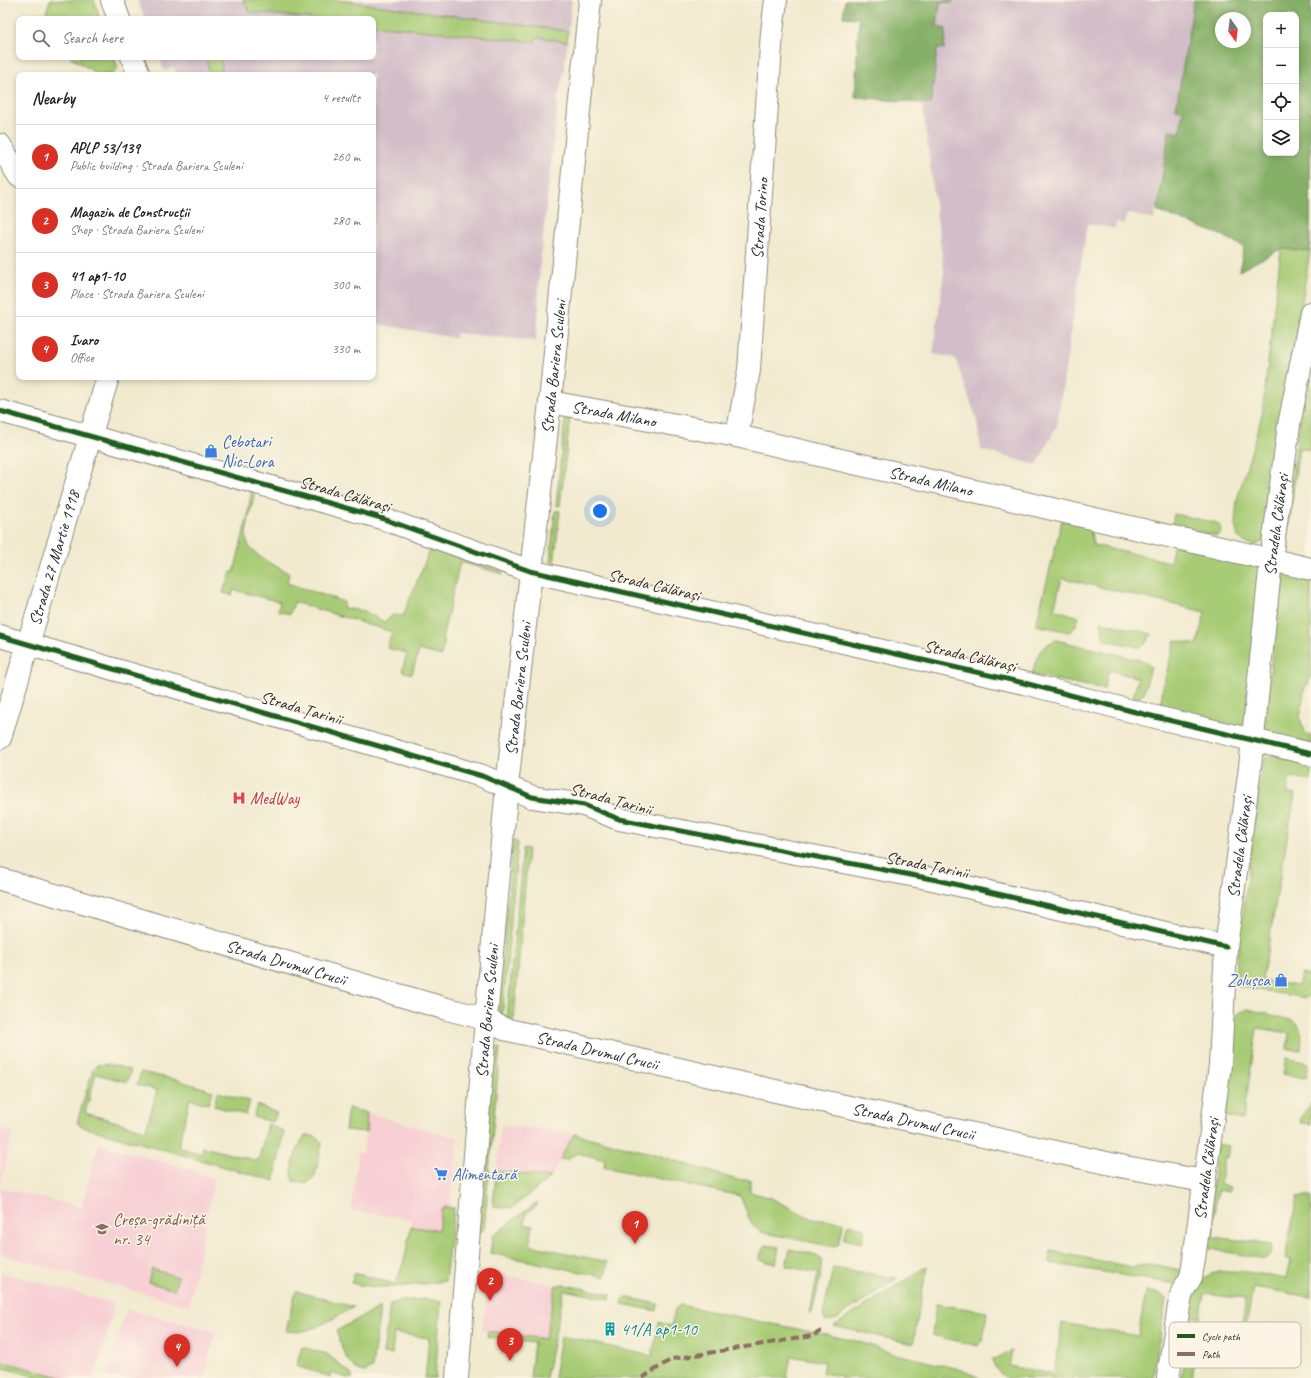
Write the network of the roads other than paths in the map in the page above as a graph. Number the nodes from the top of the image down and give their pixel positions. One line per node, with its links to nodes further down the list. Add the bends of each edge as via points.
1 (112, 0): 4 (street)
2 (590, 0): 11 (street, Strada Bariera Sculeni)
3 (776, 0): 13 (street, Strada Torino, via 749,370)
4 (117, 16)
5 (133, 60): 6 (street)
6 (138, 72)
7 (0, 145): 8 (street)
8 (16, 171)
9 (1311, 313): 15 (street, Stradela Călărași, via 1289,425)
10 (107, 380): 14 (street, Strada 27 Martie 1918)
11 (550, 402): 13 (street, Strada Milano); 17 (street, Strada Bariera Sculeni)
12 (0, 411): 14 (street, Strada Călărași)
13 (737, 436): 15 (street, Strada Milano)
14 (90, 438): 17 (street, Strada Călărași, via 378,517); 19 (street, Strada 27 Martie 1918)
15 (1272, 560): 16 (street, Strada Milano); 21 (street, Stradela Călărași)
16 (1311, 569)
17 (530, 571): 21 (street, Strada Călărași, via 1024,683); 23 (street, Strada Bariera Sculeni)
18 (0, 636): 19 (street, Strada Țarinii)
19 (27, 644): 20 (street, Strada 27 Martie 1918); 23 (street, Strada Țarinii, via 277,715 482,776)
20 (0, 738)
21 (1252, 741): 22 (street, Strada Călărași); 25 (street, Stradela Călărași)
22 (1311, 754)
23 (507, 786): 25 (street, Strada Țarinii, via 532,796 584,805 619,819 937,880); 26 (street, Strada Bariera Sculeni)
24 (0, 880): 26 (street, Strada Drumul Crucii)
25 (1226, 947): 27 (street, Stradela Călărași, via 1220,1065)
26 (486, 1019): 27 (street, Strada Drumul Crucii, via 504,1029 780,1092 1125,1167); 30 (street, Strada Bariera Sculeni)
27 (1204, 1181): 28 (street, Stradela Călărași, via 1191,1277 1182,1292)
28 (1177, 1322)
29 (1170, 1368): 31 (street, Stradela Călărași)
30 (457, 1378)
31 (1168, 1378)

